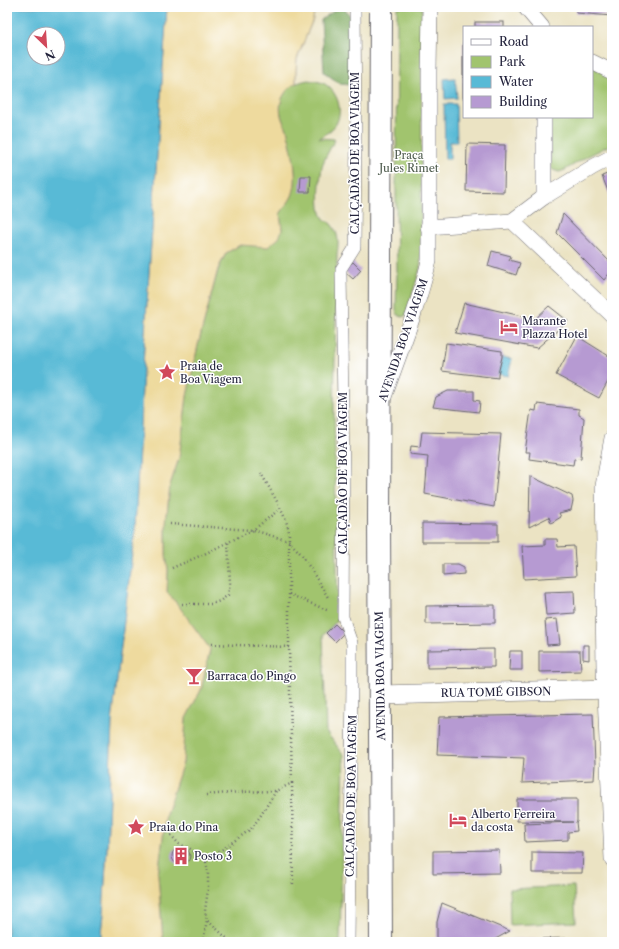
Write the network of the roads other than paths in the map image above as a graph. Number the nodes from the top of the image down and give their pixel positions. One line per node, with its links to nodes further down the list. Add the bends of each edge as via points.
1 (355, 7): 19 (street, CALÇADÃO DE BOA VIAGEM, via 355,247 341,269 343,617 352,643)
2 (381, 7): 14 (main road, AVENIDA BOA VIAGEM)
3 (430, 7): 12 (street, AVENIDA BOA VIAGEM)
4 (525, 7): 5 (street)
5 (541, 26)
6 (593, 62): 7 (street)
7 (612, 72)
8 (544, 118): 10 (street)
9 (612, 157): 10 (street)
10 (544, 196): 11 (street)
11 (512, 221): 12 (street); 13 (street)
12 (428, 226): 14 (street, AVENIDA BOA VIAGEM, via 429,261 424,282)
13 (612, 315)
14 (379, 410): 17 (main road, AVENIDA BOA VIAGEM)
15 (612, 438): 16 (street, via 603,486 603,595)
16 (608, 689): 17 (street, RUA TOMÉ GIBSON); 18 (street)
17 (380, 695): 20 (main road, AVENIDA BOA VIAGEM)
18 (612, 859)
19 (349, 942)
20 (381, 942)

